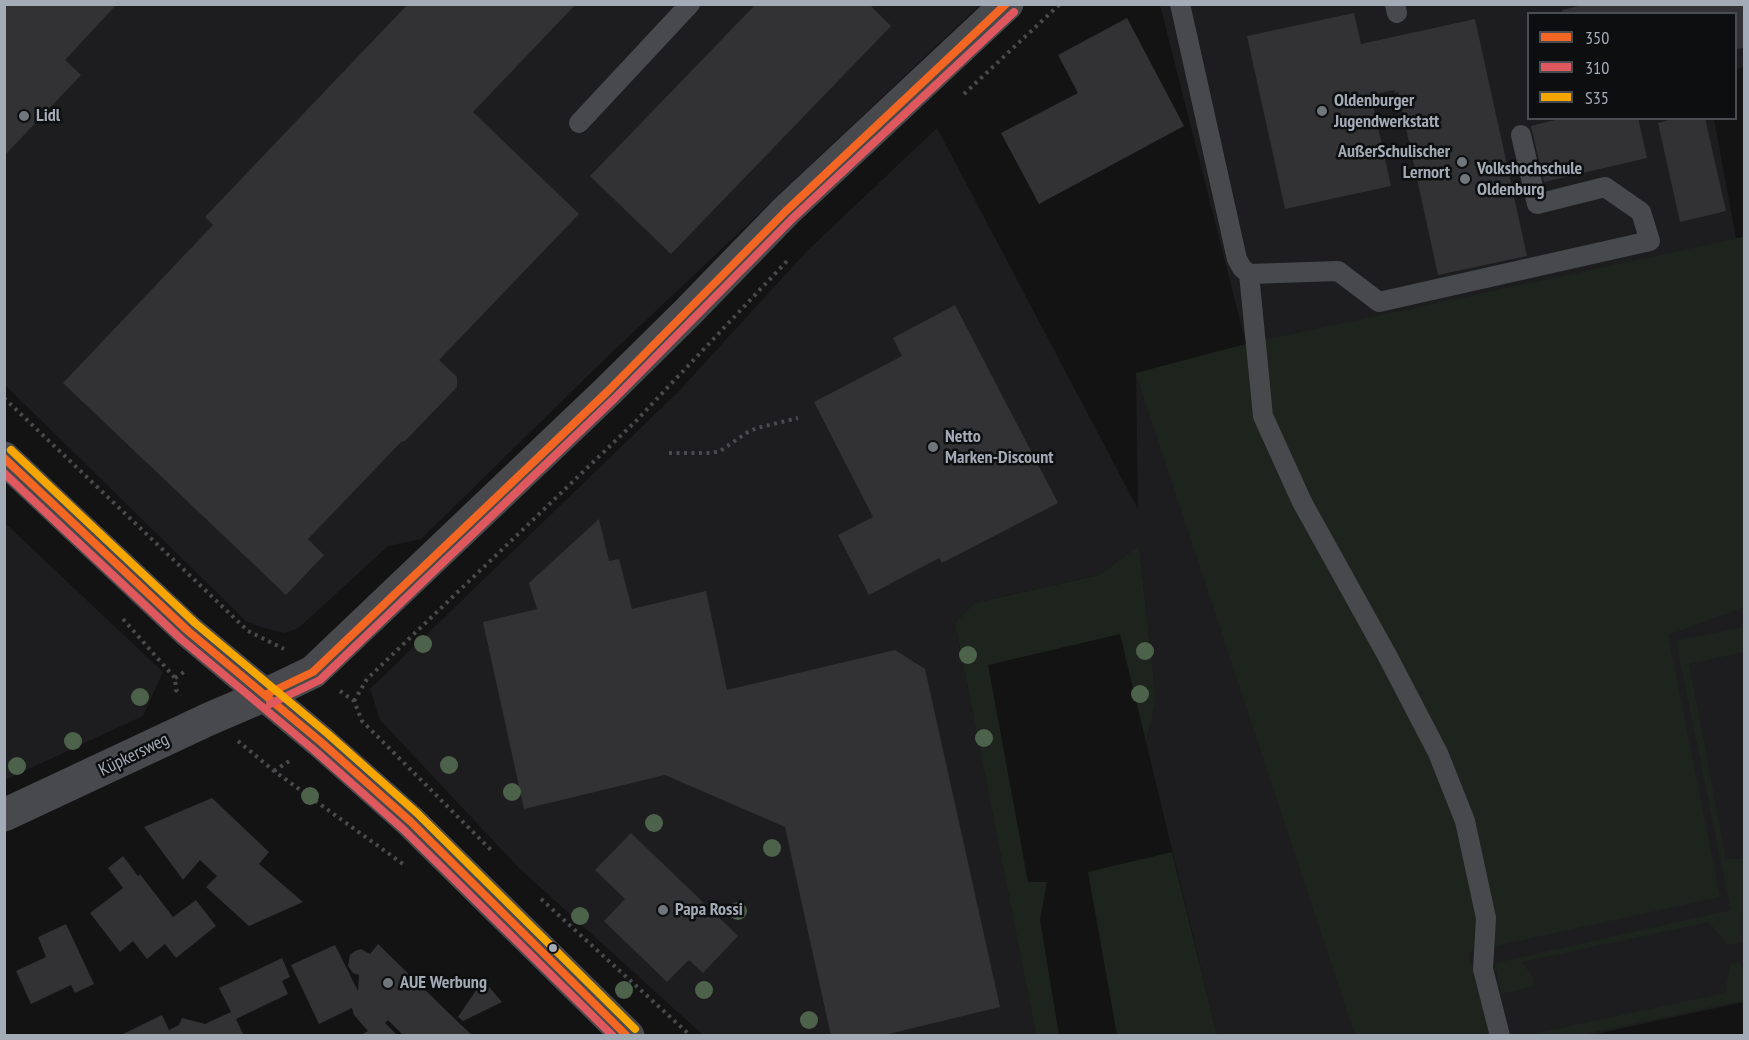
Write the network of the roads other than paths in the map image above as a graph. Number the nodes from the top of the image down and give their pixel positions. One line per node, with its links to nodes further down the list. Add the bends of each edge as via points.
1 (690, 4): 4 (lane)
2 (1007, 4): 8 (street, Küpkersweg, via 786,211 599,400 313,672)
3 (1180, 4): 6 (lane, via 1237,259)
4 (579, 123)
5 (1521, 135): 6 (lane, via 1537,204 1605,187 1641,212 1650,241 1379,302 1338,271)
6 (1249, 274): 11 (lane, via 1263,416 1302,502 1438,753 1462,812 1486,918 1483,969)
7 (4, 458): 8 (street, via 188,631)
8 (265, 695): 9 (street, Küpkersweg); 10 (street, via 410,820)
9 (4, 814)
10 (624, 1034)
11 (1500, 1035)

